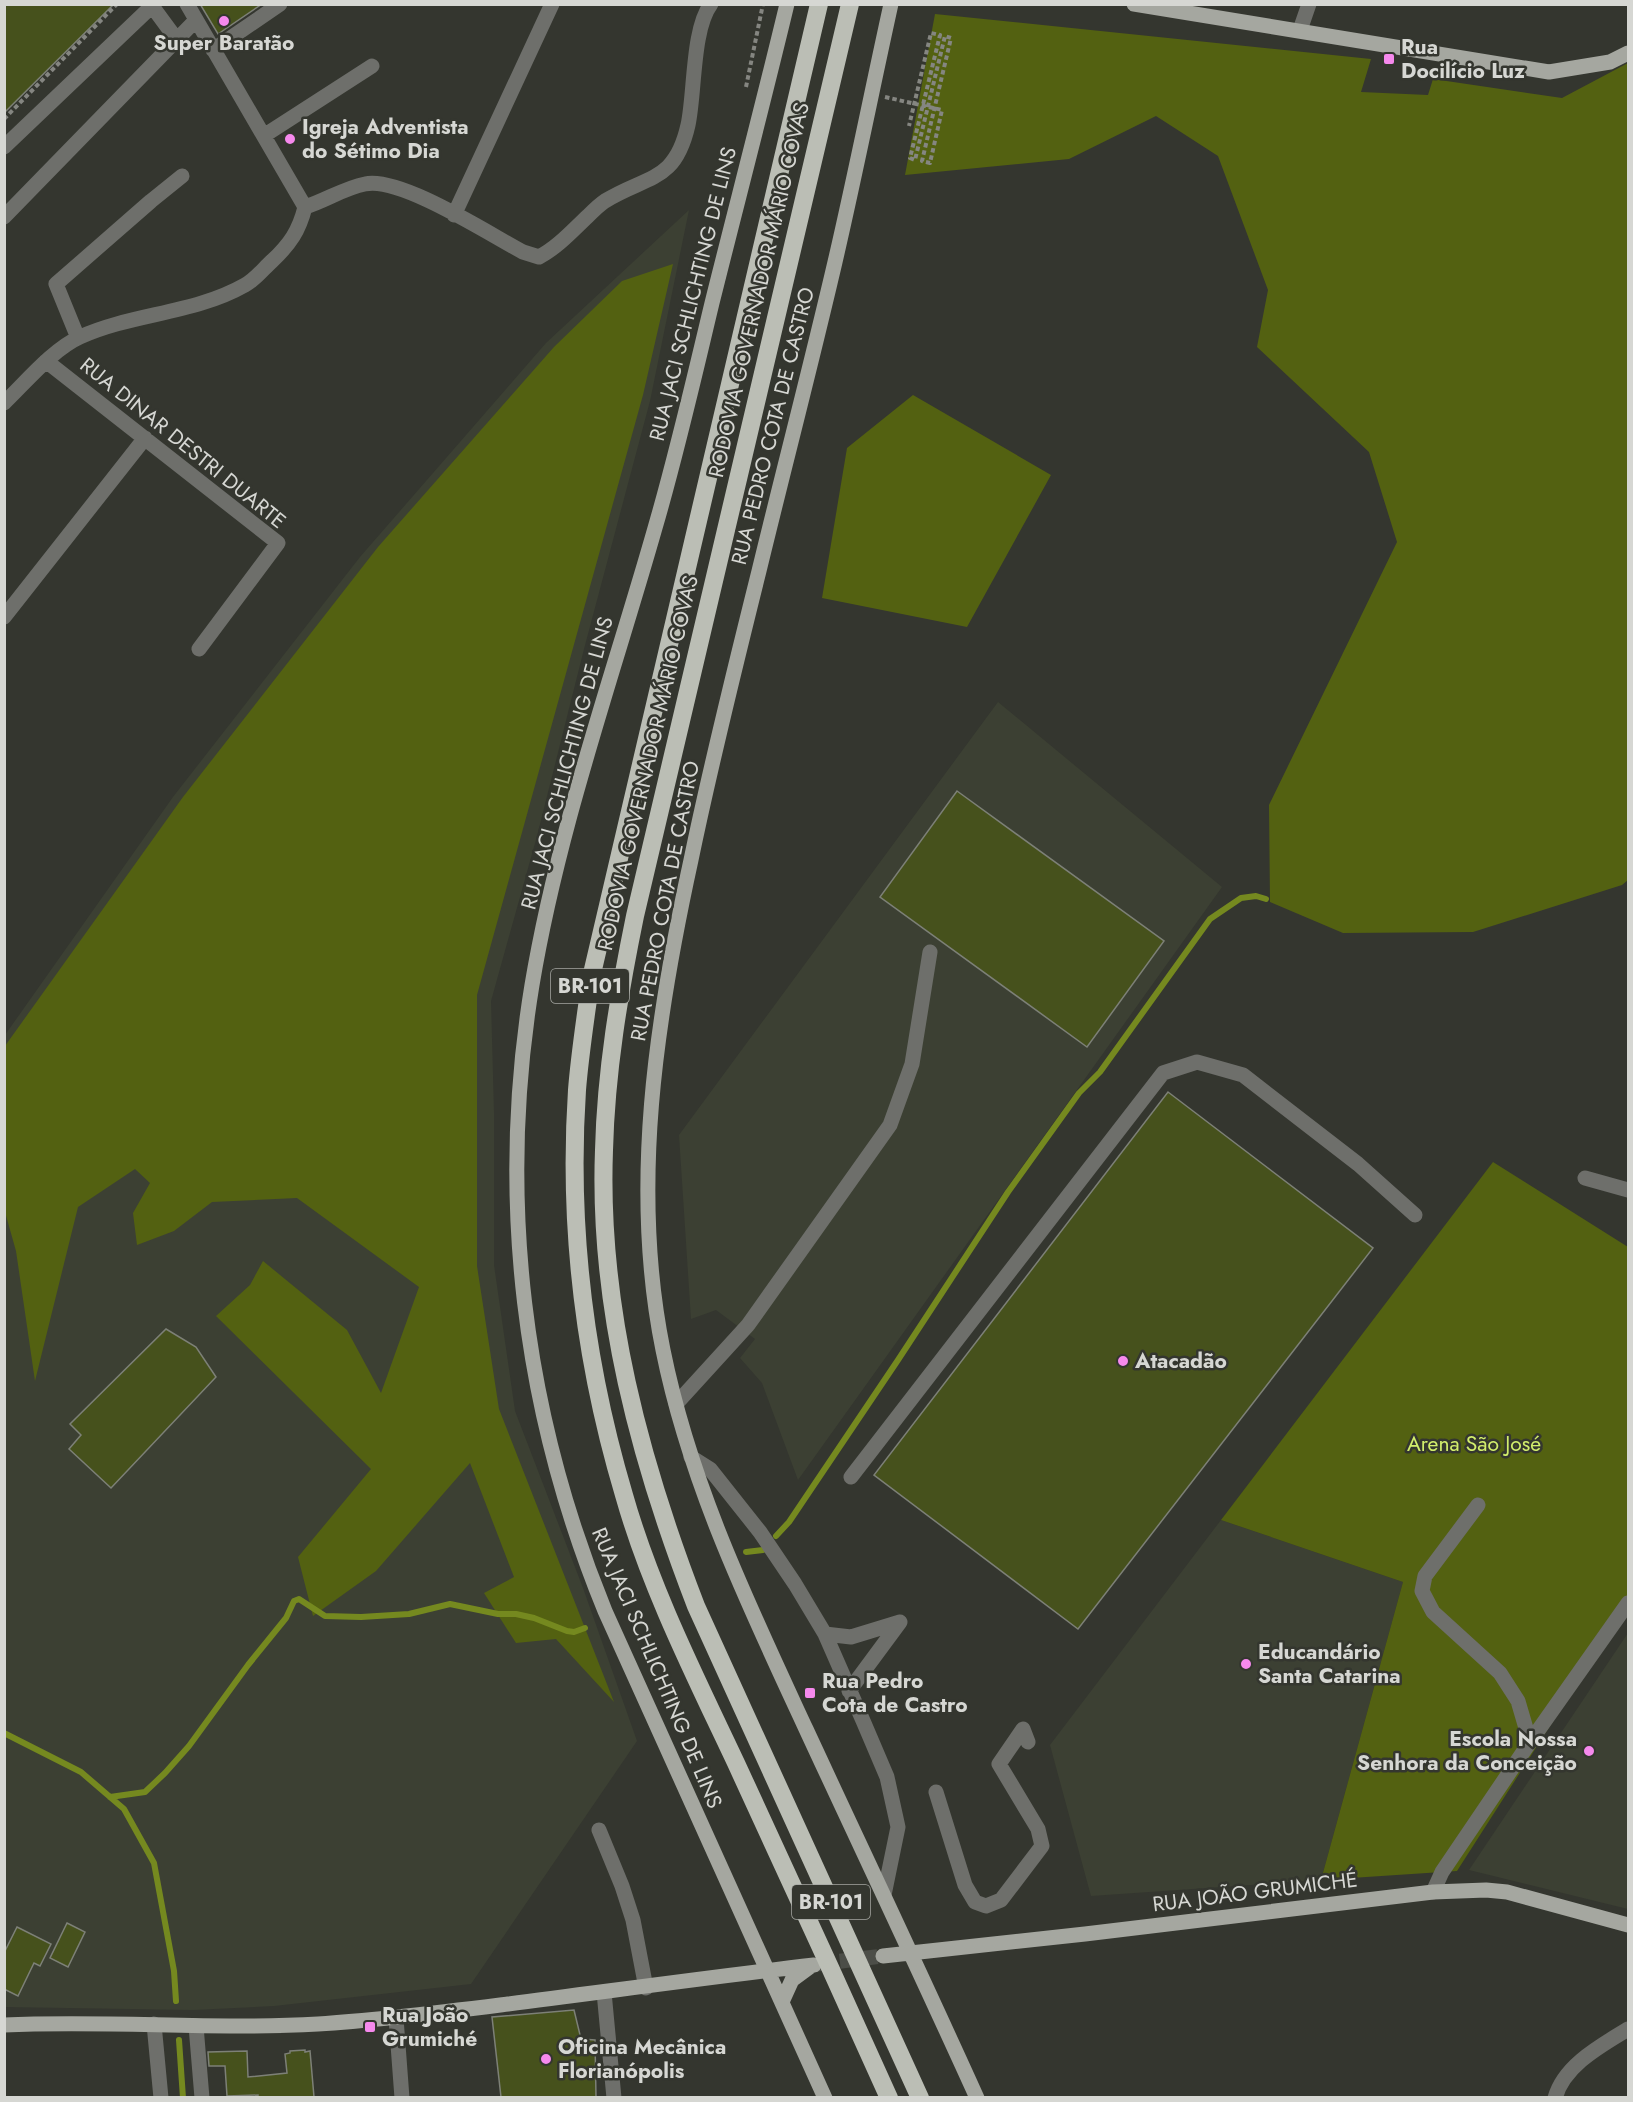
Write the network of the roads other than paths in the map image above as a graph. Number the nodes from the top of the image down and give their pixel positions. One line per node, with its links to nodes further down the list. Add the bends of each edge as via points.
1 (187, 4): 11 (street)
2 (280, 4): 14 (street)
3 (552, 4): 21 (street)
4 (711, 4): 21 (street, via 705,12 698,45 688,125 677,159 658,176 604,201 554,249 539,257)
5 (787, 4): 48 (main road, RUA JACI SCHLICHTING DE LINS, via 665,493 586,757 553,887 522,1058 516,1175 519,1254 536,1381 550,1446 584,1561)
6 (819, 4): 63 (highway, RODOVIA GOVERNADOR MÁRIO COVAS / BR-101, via 591,978 577,1090 576,1224 594,1373 624,1497 643,1553)
7 (850, 4): 64 (highway, RODOVIA GOVERNADOR MÁRIO COVAS / BR-101, via 619,993 603,1152 605,1228 612,1304 625,1377 668,1534 696,1606)
8 (891, 4): 33 (main road, RUA PEDRO COTA DE CASTRO, via 833,268 699,823 664,999 653,1084 648,1218 652,1284)
9 (1134, 4): 12 (main road)
10 (1309, 4): 12 (street)
11 (196, 20): 13 (street); 14 (street)
12 (1300, 30): 15 (main road, via 1549,72 1610,62)
13 (177, 40): 18 (street, via 152,6); 22 (street)
14 (213, 50): 17 (street)
15 (1629, 53)
16 (372, 66): 17 (street)
17 (265, 135): 20 (street)
18 (4, 147)
19 (182, 176): 23 (street, via 56,284)
20 (305, 207): 21 (street, via 366,183 387,184); 23 (street, via 290,242 248,284 202,304 130,319)
21 (454, 215)
22 (4, 217)
23 (78, 338): 24 (street)
24 (46, 361): 25 (street); 26 (street, RUA DINAR DESTRI DUARTE)
25 (4, 403)
26 (145, 438): 27 (street); 28 (street, RUA DINAR DESTRI DUARTE, via 278,543)
27 (4, 617)
28 (199, 649)
29 (930, 952): 33 (street, via 912,1064 890,1125 748,1325)
30 (1585, 1178): 31 (street)
31 (1629, 1190)
32 (1415, 1215): 35 (street, via 1358,1164 1243,1075 1197,1062 1163,1072)
33 (676, 1404): 34 (main road, RUA PEDRO COTA DE CASTRO)
34 (691, 1457): 38 (street, via 710,1469 760,1532); 45 (main road, RUA PEDRO COTA DE CASTRO, via 732,1568)
35 (851, 1478)
36 (1478, 1505): 41 (street, via 1425,1575 1422,1591 1433,1612 1500,1673 1518,1701)
37 (1629, 1603): 41 (street)
38 (825, 1634): 39 (street); 39 (street, via 851,1636 900,1622)
39 (849, 1690): 45 (street, via 887,1777 898,1827)
40 (1028, 1742): 42 (street, via 1023,1729 999,1764 1038,1829 1042,1846 1001,1900 986,1906 975,1902 965,1886)
41 (1530, 1742): 44 (street, via 1442,1872)
42 (936, 1792)
43 (599, 1830): 50 (street, via 633,1920)
44 (1433, 1892): 46 (main road, RUA JOÃO GRUMICHÉ, via 1507,1892); 47 (main road, RUA JOÃO GRUMICHÉ)
45 (884, 1895): 47 (main road, RUA PEDRO COTA DE CASTRO)
46 (1629, 1925)
47 (911, 1953): 49 (main road, RUA PEDRO COTA DE CASTRO); 49 (main road, RUA JOÃO GRUMICHÉ, via 883,1956 910,1964)
48 (767, 1970): 50 (main road); 52 (main road, RUA JACI SCHLICHTING DE LINS); 52 (main road, via 814,1965 792,1980)
49 (919, 1972): 65 (main road, RUA PEDRO COTA DE CASTRO)
50 (646, 1988): 51 (main road)
51 (604, 1992): 53 (main road); 61 (street)
52 (782, 2002): 62 (main road, RUA JACI SCHLICHTING DE LINS)
53 (396, 2018): 56 (main road); 60 (street)
54 (154, 2024): 55 (main road); 56 (main road); 58 (street)
55 (4, 2025)
56 (196, 2026): 59 (street)
57 (1629, 2029): 66 (street, via 1590,2051 1572,2069)
58 (161, 2097)
59 (202, 2097)
60 (402, 2097)
61 (614, 2097)
62 (825, 2097)
63 (889, 2097)
64 (920, 2097)
65 (977, 2097)
66 (1555, 2097)

